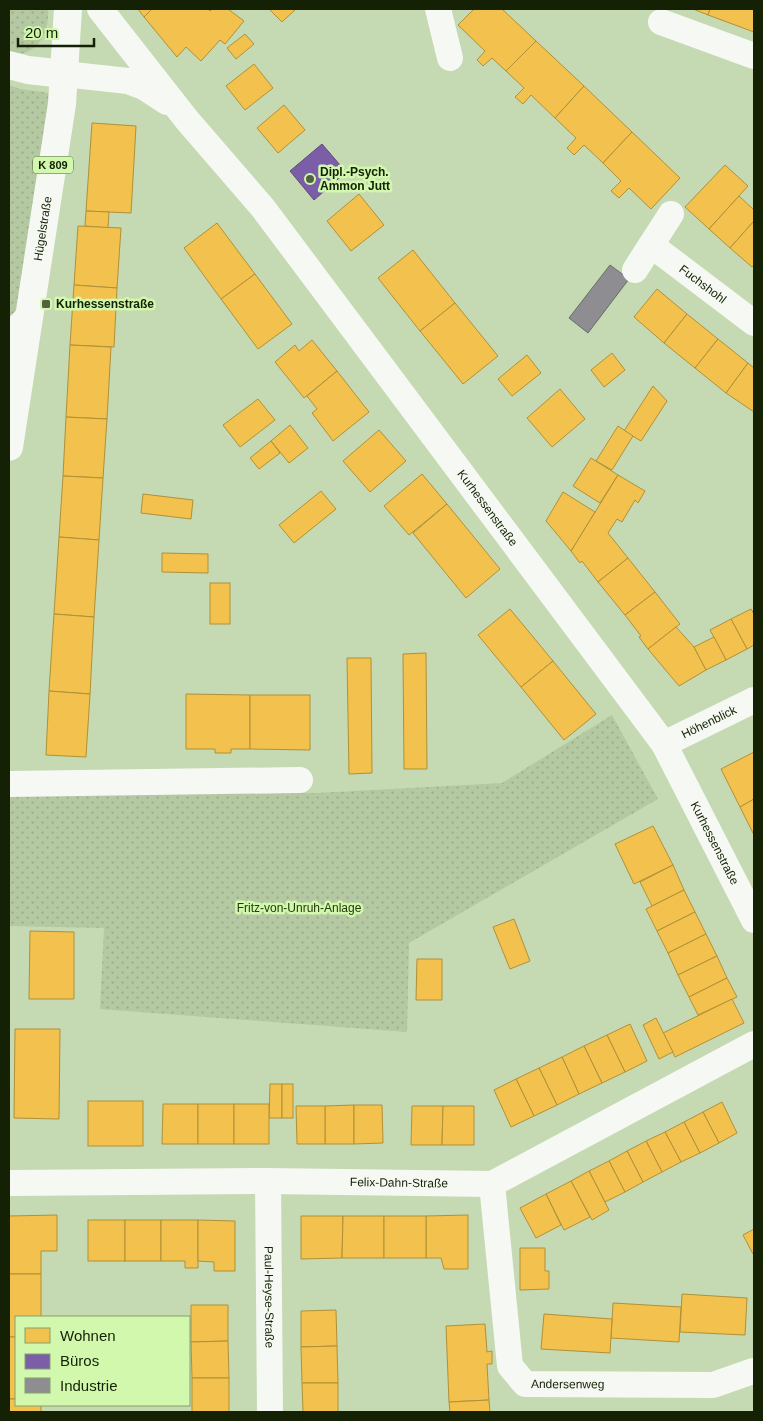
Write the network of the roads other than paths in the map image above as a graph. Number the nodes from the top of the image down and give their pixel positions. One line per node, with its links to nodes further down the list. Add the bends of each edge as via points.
1 (68, 9): 8 (main road, Hügelstraße / K 809)
2 (100, 9): 9 (street, Kurhessenstraße)
3 (438, 9): 6 (street)
4 (661, 22): 5 (street)
5 (754, 56)
6 (450, 58)
7 (9, 65): 8 (main road)
8 (64, 74): 9 (street, Kurhessenstraße, via 128,81 144,87); 13 (main road, Hügelstraße / K 809)
9 (187, 120): 18 (street, Kurhessenstraße, via 263,208)
10 (671, 214): 11 (street)
11 (651, 245): 12 (street); 14 (street, Fuchshohl)
12 (635, 270)
13 (28, 317): 15 (street); 16 (main road, Hügelstraße / K 809)
14 (754, 323)
15 (9, 336)
16 (9, 447)
17 (754, 700): 18 (street, Höhenblick)
18 (664, 744): 21 (street, Kurhessenstraße)
19 (300, 780): 20 (street)
20 (9, 784)
21 (754, 920)
22 (754, 1044): 25 (street, Felix-Dahn-Straße)
23 (268, 1181): 24 (street, Felix-Dahn-Straße); 25 (street, Felix-Dahn-Straße); 27 (street, Paul-Heyse-Straße)
24 (9, 1183)
25 (492, 1184): 26 (street, Andersenweg, via 510,1366 525,1384 713,1385)
26 (753, 1372)
27 (270, 1412)

